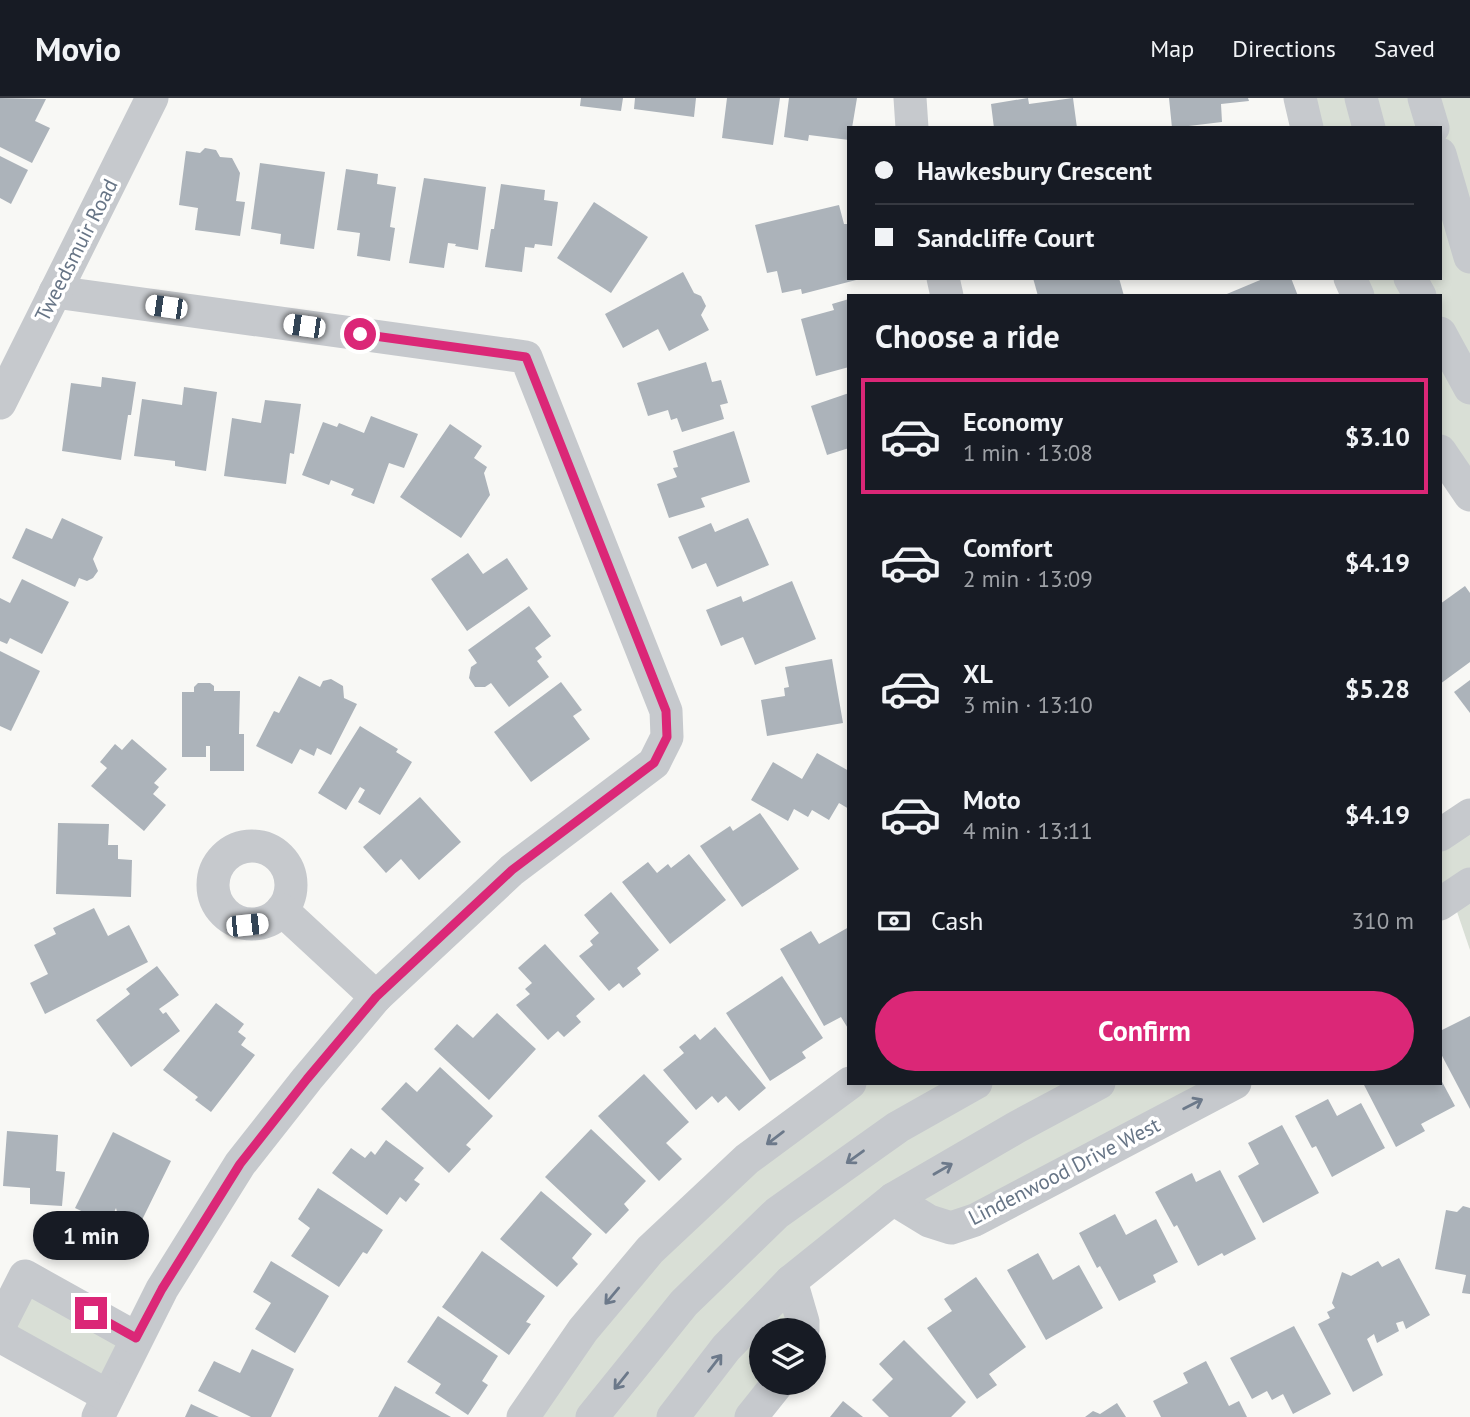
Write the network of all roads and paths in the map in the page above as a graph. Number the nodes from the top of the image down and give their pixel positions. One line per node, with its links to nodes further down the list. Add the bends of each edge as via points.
1 (152, 98): 12 (street, Tweedsmuir Road)
2 (910, 98): 6 (street)
3 (1300, 98): 7 (street)
4 (1360, 98): 8 (street)
5 (1424, 98): 9 (street)
6 (912, 126)
7 (1307, 126)
8 (1368, 126)
9 (1432, 126)
10 (1442, 162): 11 (street)
11 (1470, 257)
12 (55, 292): 15 (street, Tweedsmuir Road); 23 (street, via 526,357 666,711 667,737 654,763 512,870)
13 (1442, 337): 14 (street)
14 (1470, 388)
15 (0, 403)
16 (1442, 454): 17 (street)
17 (1470, 495)
18 (1470, 815): 19 (street)
19 (1442, 834)
20 (1470, 884): 21 (street)
21 (1442, 903)
22 (282, 910): 23 (street)
23 (376, 997): 33 (street, via 240,1164)
24 (847, 1085): 36 (street, one-way to 36, via 747,1159 650,1250 583,1330)
25 (972, 1085): 37 (street, one-way to 37, via 898,1127 777,1213 684,1303)
26 (1095, 1085): 28 (street, one-way to 26)
27 (1231, 1085): 28 (street, Lindenwood Drive West, one-way to 27, via 929,1221 951,1228 975,1220)
28 (893, 1199): 29 (street)
29 (790, 1281): 30 (street); 38 (street, one-way to 29, via 726,1348)
30 (802, 1318)
31 (0, 1325): 33 (street, via 25,1276)
32 (0, 1336): 35 (street)
33 (136, 1338): 35 (street)
34 (769, 1395): 39 (street)
35 (103, 1407)
36 (523, 1417)
37 (592, 1417)
38 (673, 1417)
39 (751, 1417)

